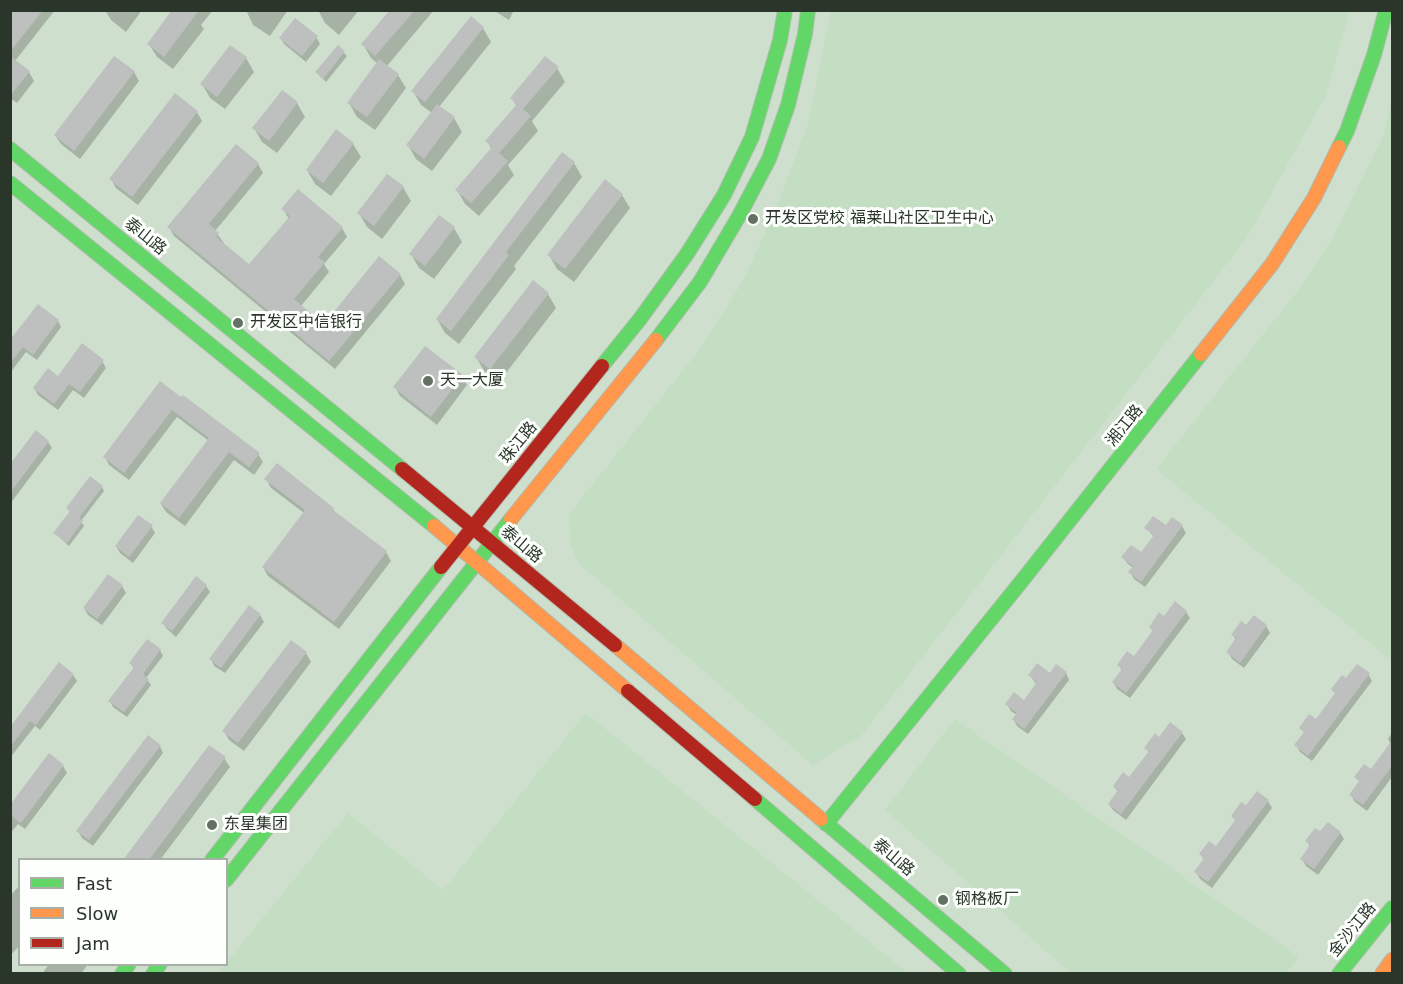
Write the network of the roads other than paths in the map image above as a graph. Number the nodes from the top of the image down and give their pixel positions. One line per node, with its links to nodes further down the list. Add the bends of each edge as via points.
1 (785, 10): 6 (main road, 珠江路, via 752,137 724,195 640,319)
2 (808, 10): 7 (main road, via 788,105 769,159 728,235 700,282 656,341)
3 (1386, 10): 10 (main road, 湘江路, via 1347,131 1314,198 1272,264)
4 (10, 149): 6 (main road, 泰山路)
5 (10, 183): 8 (main road)
6 (472, 527): 7 (main road, 泰山路); 8 (main road, 珠江路)
7 (492, 542): 9 (main road); 10 (main road, 泰山路)
8 (458, 547): 9 (main road); 11 (main road, 珠江路)
9 (477, 561): 12 (main road); 15 (main road)
10 (826, 824): 16 (main road, 泰山路)
11 (214, 858)
12 (228, 877)
13 (1392, 908): 17 (main road, 金沙江路)
14 (1392, 960): 18 (main road)
15 (959, 974)
16 (1005, 974)
17 (1338, 974)
18 (1382, 974)

